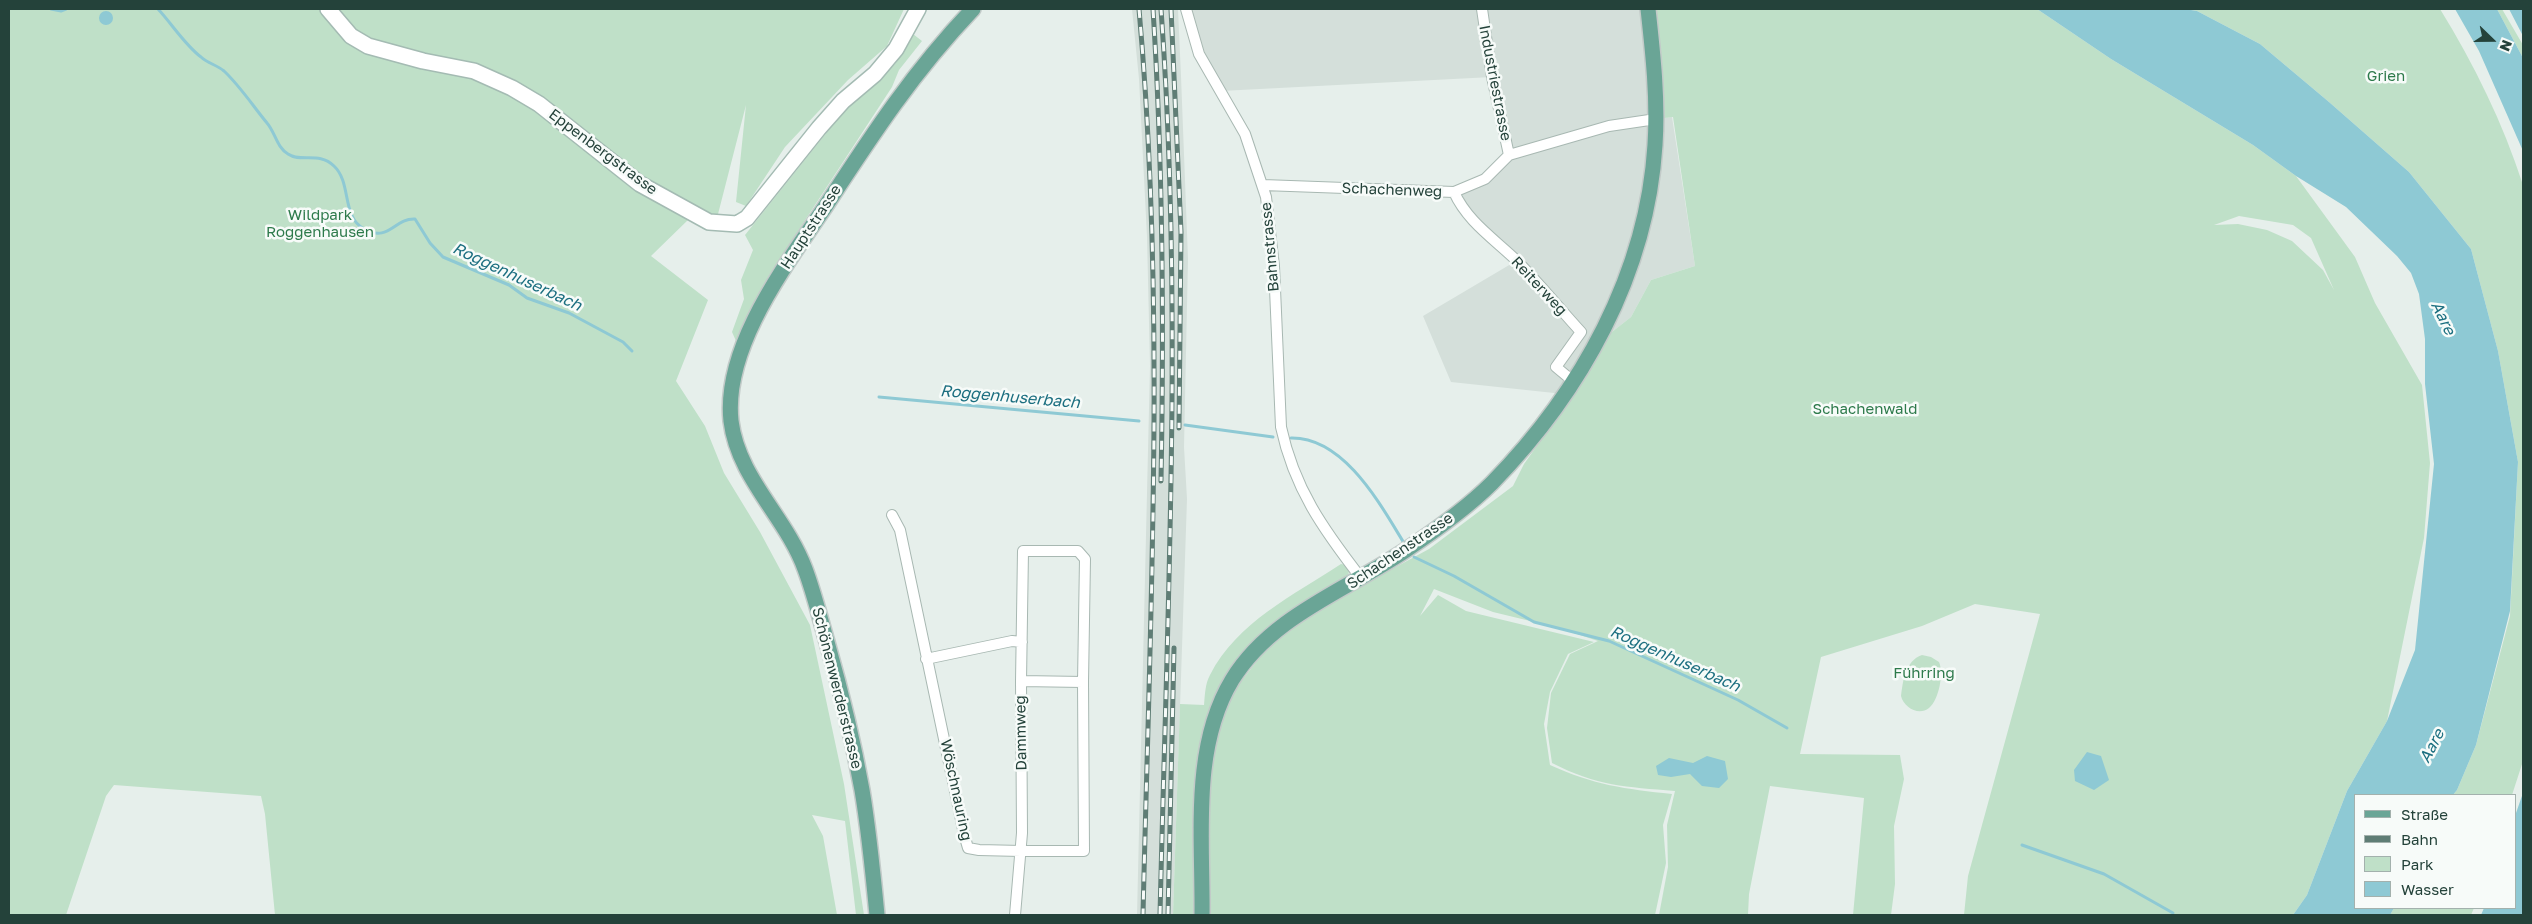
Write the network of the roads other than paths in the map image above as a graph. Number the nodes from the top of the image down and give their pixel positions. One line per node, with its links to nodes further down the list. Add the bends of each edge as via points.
1 (328, 9): 2 (street, Eppenbergstrasse, via 351,36 368,46 474,71 512,88 539,104 640,184 709,222 725,224 737,224 747,218 819,128 876,74 896,49)
2 (918, 9)
3 (973, 9): 12 (main road, Hauptstrasse, via 898,96 770,290 753,322 734,378 730,404 735,440)
4 (1186, 9): 9 (street, Bahnstrasse, via 1200,54 1245,134)
5 (1482, 9): 8 (street, Industriestrasse, via 1492,77)
6 (1648, 9): 7 (main road, Schachenstrasse, via 1656,76)
7 (1656, 119): 8 (street, Industriestrasse, via 1609,126); 11 (main road, Schachenstrasse, via 1652,174 1637,246 1609,319)
8 (1509, 155): 10 (street, Schachenweg, via 1484,179)
9 (1263, 185): 10 (street, Schachenweg); 15 (street, Bahnstrasse, via 1270,217 1274,266 1281,427 1292,469 1306,498)
10 (1454, 192): 11 (street, Reiterweg, via 1462,210 1471,220 1517,261 1581,332 1556,367)
11 (1574, 382): 15 (main road, Schachenstrasse, via 1490,485 1440,527)
12 (750, 476): 21 (main road, Schönenwerderstrasse, via 796,548 814,593 843,699 862,789)
13 (892, 515): 17 (street, Wöschnauring, via 900,530)
14 (1023, 551): 16 (street, Dammweg); 19 (street, Wöschnauring, via 1078,551 1085,559)
15 (1360, 578): 23 (main road, Schachenstrasse, via 1297,616 1271,636 1240,669 1225,693 1210,732 1206,758)
16 (1022, 642): 17 (street, via 1012,641); 18 (street, Dammweg)
17 (926, 659): 20 (street, Wöschnauring, via 968,848)
18 (1020, 681): 19 (street); 20 (street, Dammweg)
19 (1083, 682): 20 (street, Wöschnauring, via 1084,851)
20 (1021, 851): 22 (street, Dammweg)
21 (877, 915)
22 (1015, 915)
23 (1202, 915)

